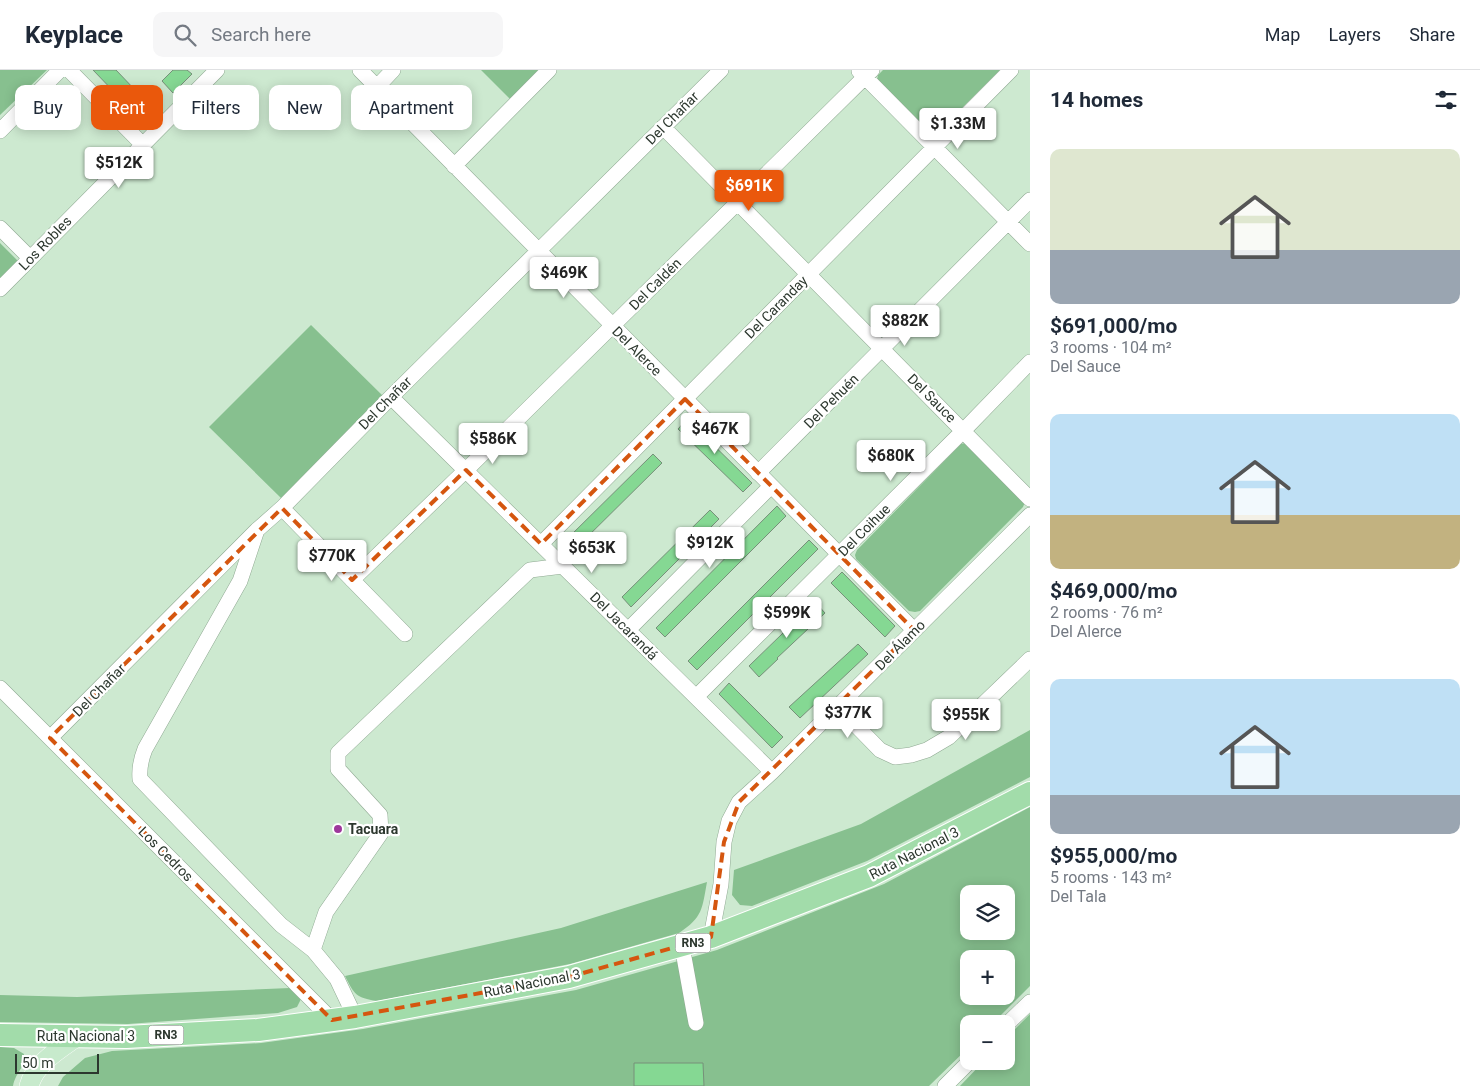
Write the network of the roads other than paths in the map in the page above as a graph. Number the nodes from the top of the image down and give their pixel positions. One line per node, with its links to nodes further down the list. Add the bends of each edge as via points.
1 (60, 70): 14 (street)
2 (69, 70): 15 (street)
3 (217, 70): 15 (street, Los Robles)
4 (360, 70): 10 (street, Del Alerce)
5 (394, 70): 11 (street)
6 (549, 70): 17 (street)
7 (721, 70): 12 (street, Del Chañar)
8 (1011, 70): 16 (street, Del Caranday)
9 (865, 72): 16 (street); 19 (street, Del Caldén)
10 (375, 85)
11 (379, 85)
12 (663, 127): 19 (street, Del Sauce); 23 (street, Del Chañar)
13 (419, 130): 17 (street, Del Alerce)
14 (0, 131)
15 (142, 144): 24 (street, Los Robles)
16 (934, 147): 20 (street); 25 (street, Del Caranday)
17 (454, 166): 23 (street, Del Alerce)
18 (1030, 200): 20 (street, Del Pehuén)
19 (738, 202): 25 (street, Del Sauce); 27 (street, Del Caldén)
20 (1008, 222): 22 (street); 28 (street, Del Pehuén)
21 (0, 228): 24 (street)
22 (1030, 244)
23 (538, 251): 27 (street, Del Alerce); 30 (street, Del Chañar)
24 (30, 258): 26 (street, Los Robles)
25 (809, 274): 28 (street, Del Sauce); 31 (street, Del Caranday)
26 (0, 289)
27 (612, 326): 31 (street, Del Alerce); 33 (street, Del Caldén)
28 (883, 348): 32 (street, Del Sauce); 34 (street, Del Pehuén)
29 (1030, 362): 32 (street, Del Coihue)
30 (391, 397): 33 (street, Del Jacarandá); 37 (street, Del Chañar)
31 (685, 399): 34 (street, Del Alerce); 40 (street, Del Caranday)
32 (964, 430): 36 (street, Del Sauce); 41 (street, Del Coihue)
33 (466, 470): 40 (street, Del Jacarandá); 43 (street, Del Caldén)
34 (758, 474): 35 (street, Del Alerce)
35 (771, 486): 41 (street, Del Alerce); 44 (street)
36 (1030, 499)
37 (282, 508): 39 (street, Del Chañar); 43 (street)
38 (1030, 515): 45 (street, Del Álamo)
39 (257, 530): 51 (street, Del Chañar); 56 (street, via 240,581 145,749 139,773 140,778 274,918)
40 (541, 544): 42 (street, Del Jacarandá)
41 (839, 555): 45 (street, Del Alerce); 49 (street, Del Coihue)
42 (563, 566): 44 (street, Del Jacarandá); 56 (street, via 530,570 338,753 338,769 380,815 381,833 326,912)
43 (352, 580): 46 (street)
44 (628, 630): 49 (street, Del Jacarandá)
45 (914, 630): 50 (street, Del Álamo)
46 (405, 634)
47 (1030, 659): 50 (street, via 949,737 911,755 895,757 880,750)
48 (0, 688): 51 (street, Los Cedros)
49 (696, 696): 52 (street, Del Jacarandá)
50 (838, 706): 52 (street, Del Álamo)
51 (50, 738): 60 (street, Los Cedros)
52 (772, 772): 54 (street, Del Álamo, via 739,802 729,821)
53 (1030, 793): 54 (highway, Ruta Nacional 3 / RN3, via 869,876)
54 (711, 938): 55 (highway, Ruta Nacional 3 / RN3)
55 (682, 946): 59 (highway, Ruta Nacional 3 / RN3, via 569,977); 61 (street)
56 (313, 950): 59 (street, via 337,979)
57 (1030, 1002): 58 (street)
58 (1015, 1016)
59 (355, 1017): 60 (highway, Ruta Nacional 3 / RN3)
60 (332, 1020): 63 (highway, Ruta Nacional 3 / RN3, via 248,1030 126,1037)
61 (696, 1023)
62 (0, 1035): 63 (highway, Ruta Nacional 3 / RN3)
63 (78, 1036): 65 (main road, via 45,1060)
64 (961, 1070): 66 (street)
65 (29, 1086)
66 (945, 1086)

